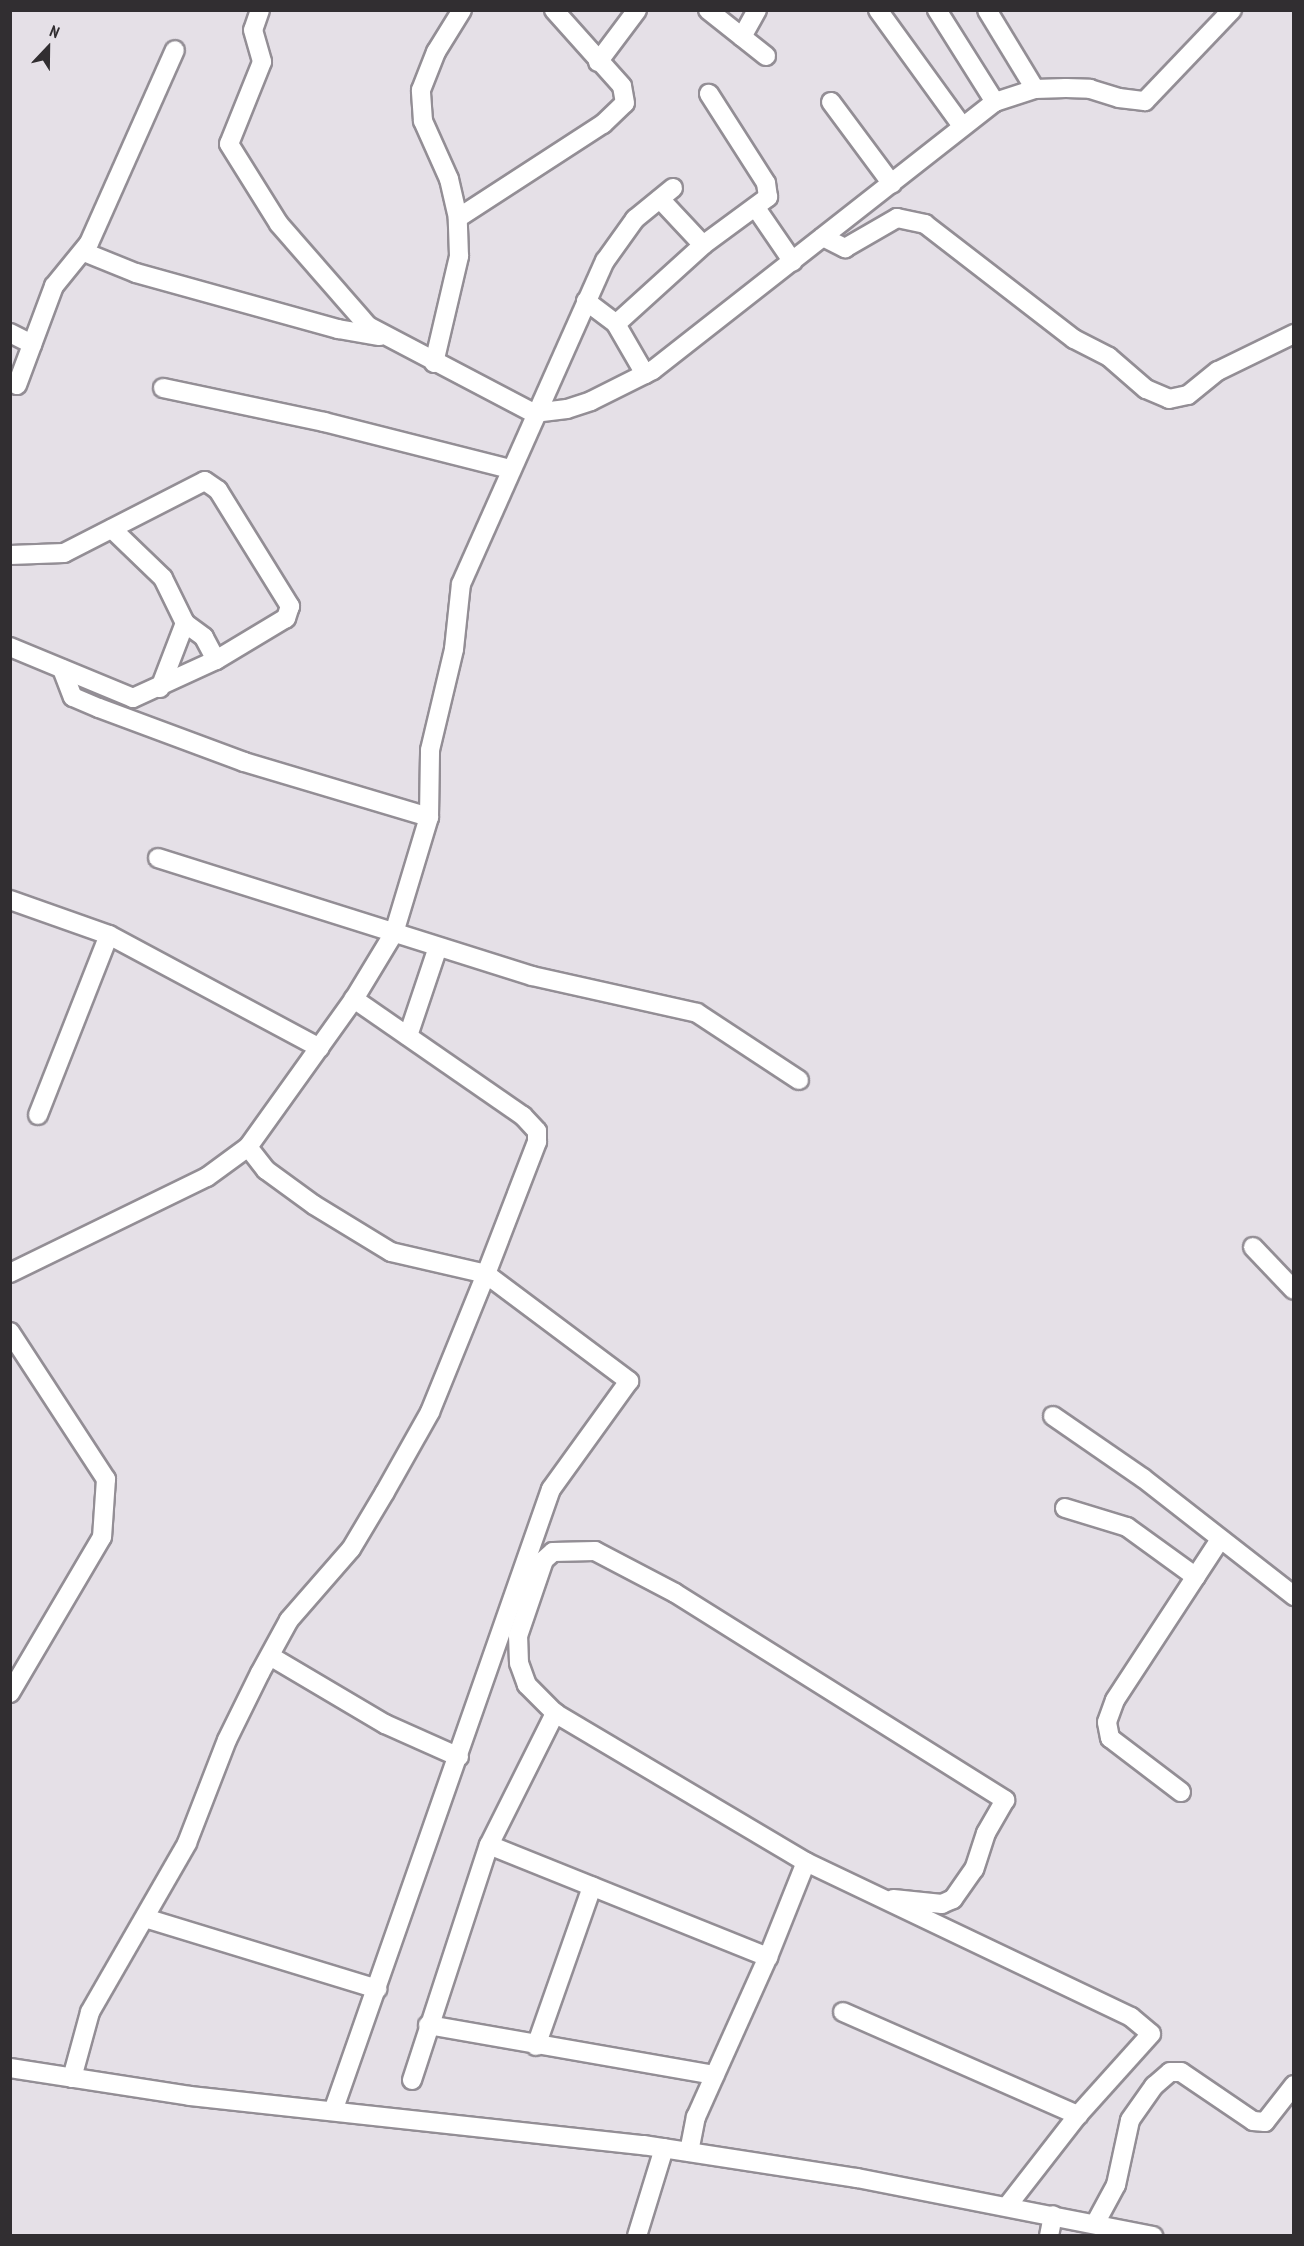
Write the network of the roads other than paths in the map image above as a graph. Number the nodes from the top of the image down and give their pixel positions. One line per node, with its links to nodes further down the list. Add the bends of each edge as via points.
1 (260, 10): 31 (street, via 253,30 262,63 231,133 231,151 279,224 353,312)
2 (462, 10): 22 (street, via 436,52 421,90 423,122 449,179)
3 (554, 10): 14 (street)
4 (637, 10): 14 (street)
5 (708, 10): 11 (street)
6 (757, 10): 11 (street)
7 (878, 10): 19 (street)
8 (937, 10): 18 (street)
9 (987, 10): 15 (street)
10 (1232, 10): 15 (street, via 1145,101 1090,89)
11 (742, 37): 13 (street)
12 (175, 50): 25 (street)
13 (766, 56)
14 (598, 62): 22 (street, via 626,94 617,112)
15 (1035, 89): 18 (street)
16 (709, 94): 21 (street, via 766,183 768,197)
17 (831, 102): 20 (street)
18 (996, 102): 19 (street)
19 (962, 126): 20 (street)
20 (892, 184): 23 (street)
21 (756, 208): 24 (street); 26 (street)
22 (458, 218): 33 (street, via 459,256)
23 (823, 237): 26 (street); 30 (street, via 845,249 891,221 914,219 1074,339 1109,357 1146,389 1169,399 1188,395 1218,371)
24 (703, 245): 27 (street, via 666,193 635,219 604,261); 28 (street)
25 (84, 252): 31 (street, via 136,273 338,329); 32 (street, via 64,270 54,286)
26 (793, 262): 34 (street)
27 (586, 302): 28 (street); 37 (street)
28 (616, 324): 34 (street)
29 (10, 333): 32 (street)
30 (1293, 334)
31 (385, 337): 33 (street)
32 (32, 344): 35 (street)
33 (434, 363): 37 (street)
34 (645, 374): 37 (street, via 567,409)
35 (17, 386)
36 (163, 388): 38 (street, via 324,422)
37 (534, 413): 38 (street)
38 (510, 469): 46 (street, via 460,584 454,649 429,750)
39 (112, 529): 40 (street, via 64,553); 41 (street, via 163,578); 43 (street, via 194,483 205,481 218,490 290,606 286,618)
40 (10, 555)
41 (185, 623): 43 (street, via 204,638); 45 (street)
42 (10, 647): 44 (street)
43 (216, 660): 45 (street)
44 (62, 669): 45 (street, via 133,698); 46 (street, via 73,697 99,708 244,762)
45 (160, 688)
46 (429, 817): 49 (street)
47 (158, 858): 49 (street)
48 (15, 900): 50 (street)
49 (394, 933): 51 (street); 52 (street)
50 (109, 935): 54 (street); 56 (street)
51 (438, 947): 53 (street); 55 (street, via 532,976 697,1013)
52 (354, 999): 53 (street); 54 (street)
53 (408, 1036): 60 (street, via 523,1116 537,1131 537,1142)
54 (320, 1047): 57 (street)
55 (799, 1080)
56 (38, 1115)
57 (248, 1147): 59 (street, via 207,1177); 60 (street, via 266,1170 391,1252)
58 (1253, 1247): 61 (street)
59 (11, 1271)
60 (486, 1274): 68 (street, via 430,1412 385,1492 351,1550 289,1620); 71 (street, via 629,1381 551,1489)
61 (1293, 1290)
62 (10, 1332): 69 (street, via 105,1479 102,1537)
63 (1053, 1416): 65 (street, via 1143,1478)
64 (1065, 1508): 66 (street, via 1127,1527)
65 (1219, 1541): 66 (street); 67 (street)
66 (1196, 1577): 72 (street, via 1115,1700 1107,1722 1110,1738)
67 (1293, 1596)
68 (270, 1656): 71 (street, via 385,1724); 77 (street, via 227,1740 187,1843)
69 (10, 1693)
70 (555, 1713): 73 (street); 74 (street); 76 (street, via 527,1685 519,1663 518,1636 544,1560 553,1552 595,1551 685,1599 1005,1800 986,1833 974,1869 948,1902)
71 (459, 1757): 79 (street)
72 (1181, 1792)
73 (489, 1845): 75 (street); 81 (street)
74 (806, 1862): 76 (street); 78 (street)
75 (592, 1887): 78 (street); 82 (street)
76 (877, 1897): 89 (street, via 1131,2017 1151,2034)
77 (145, 1918): 79 (street); 85 (street, via 90,2012)
78 (768, 1957): 84 (street)
79 (377, 1989): 88 (street)
80 (843, 2012): 89 (street)
81 (428, 2025): 82 (street); 86 (street)
82 (536, 2046): 84 (street)
83 (10, 2068): 85 (street)
84 (715, 2075): 91 (street, via 696,2117)
85 (72, 2078): 88 (street)
86 (411, 2080)
87 (1293, 2085): 94 (street, via 1265,2122 1253,2121 1181,2072 1170,2072 1154,2086 1130,2120 1116,2185)
88 (333, 2111): 90 (street)
89 (1078, 2115): 92 (street)
90 (664, 2148): 91 (street); 95 (street)
91 (689, 2152): 92 (street)
92 (1008, 2205): 93 (street)
93 (1053, 2215): 94 (street); 96 (street)
94 (1096, 2222): 97 (street)
95 (637, 2235)
96 (1049, 2235)
97 (1153, 2235)

